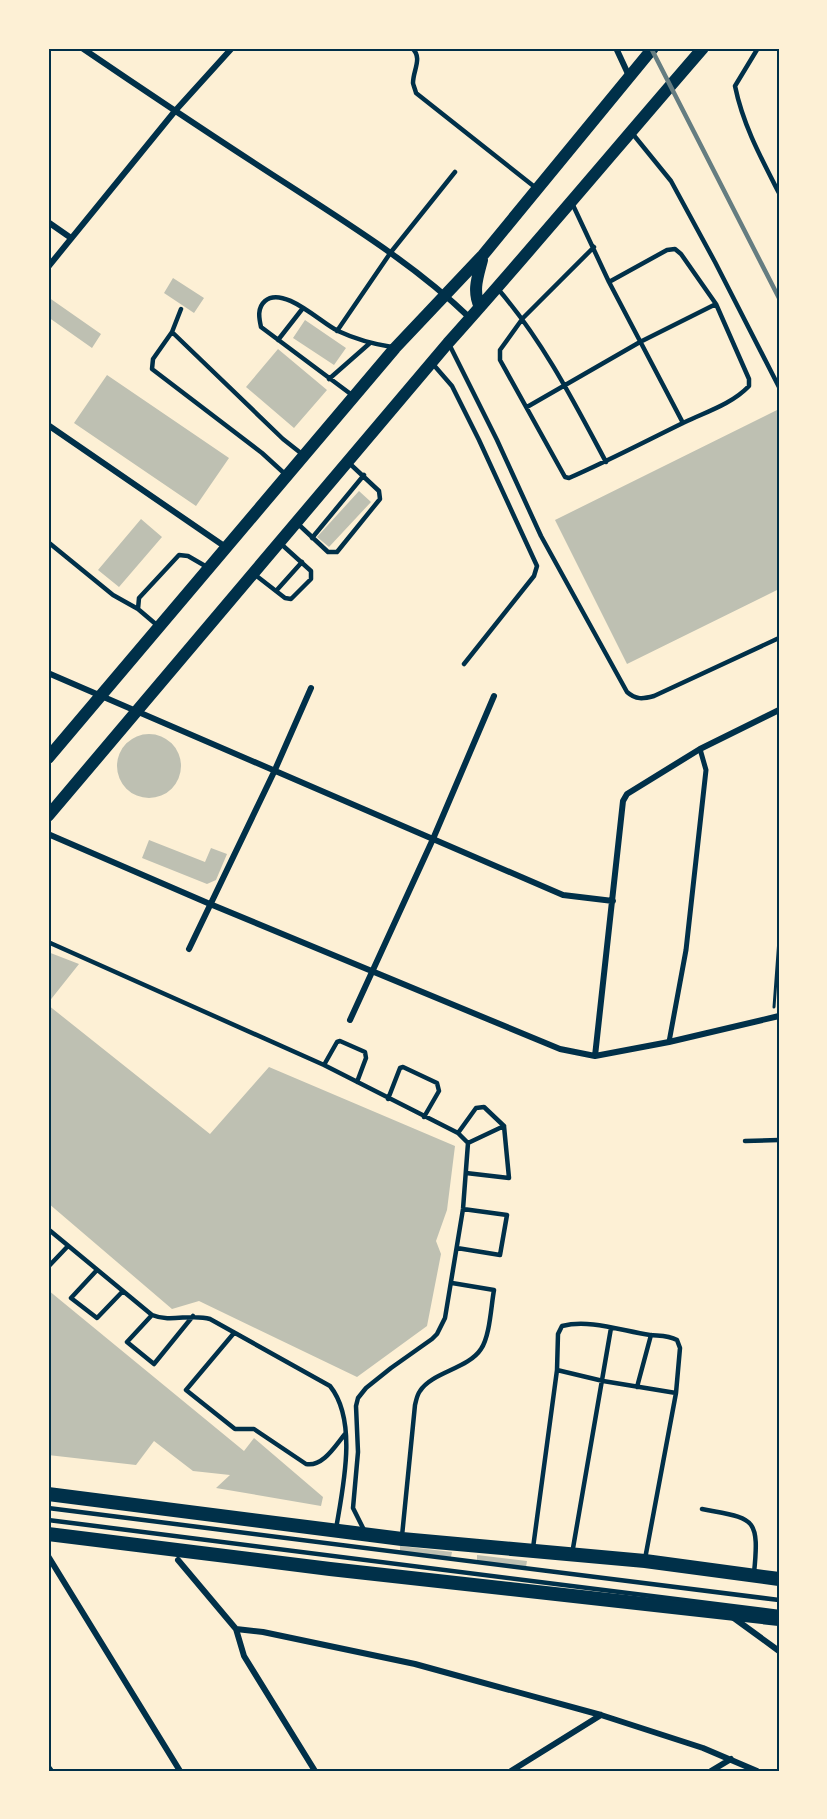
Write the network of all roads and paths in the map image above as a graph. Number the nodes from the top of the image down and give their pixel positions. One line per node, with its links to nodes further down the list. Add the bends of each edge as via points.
1 (82, 48): 9 (street)
2 (232, 48): 9 (street)
3 (412, 48): 12 (lane, via 418,62 413,83 416,93)
4 (616, 48): 8 (street)
5 (653, 48): 8 (main road)
6 (704, 48): 10 (main road)
7 (758, 48): 13 (lane, via 735,86 752,141)
8 (630, 77): 12 (main road)
9 (175, 111): 16 (street); 18 (street)
10 (631, 131): 14 (main road); 40 (lane, via 671,181)
11 (455, 172): 18 (lane)
12 (537, 189): 19 (main road)
13 (779, 193)
14 (571, 202): 17 (lane); 22 (main road)
15 (48, 222): 16 (street)
16 (71, 238): 20 (street)
17 (594, 247): 21 (lane); 28 (lane)
18 (391, 252): 23 (street); 30 (lane)
19 (483, 255): 23 (main road); 25 (main road, via 476,289)
20 (48, 267)
21 (609, 282): 24 (lane, via 675,249); 33 (lane)
22 (498, 288): 25 (main road); 28 (lane)
23 (446, 295): 29 (street); 36 (main road)
24 (716, 304): 33 (lane); 43 (lane, via 749,379 748,386)
25 (480, 307): 29 (main road)
26 (303, 308): 30 (lane); 32 (lane); 32 (lane, via 288,298 276,296 265,300 258,317 261,327)
27 (181, 309): 31 (lane)
28 (523, 318): 39 (lane); 42 (lane, via 499,354)
29 (470, 319): 35 (main road)
30 (337, 331): 34 (lane)
31 (172, 332): 45 (lane); 49 (lane, via 153,359 152,369)
32 (278, 340): 38 (lane)
33 (640, 342): 39 (lane); 43 (lane)
34 (370, 343): 36 (lane); 38 (lane)
35 (448, 343): 37 (main road); 61 (lane, via 541,536 627,692 640,699 654,696)
36 (396, 348): 41 (main road)
37 (432, 363): 46 (main road); 62 (lane, via 452,386 537,566 534,576)
38 (329, 379): 41 (lane)
39 (565, 386): 42 (lane); 47 (lane)
40 (779, 387)
41 (355, 397): 45 (main road)
42 (526, 406): 47 (lane, via 565,477)
43 (683, 423): 47 (lane)
44 (48, 425): 54 (street)
45 (304, 456): 49 (main road)
46 (348, 462): 48 (lane); 50 (main road)
47 (606, 462)
48 (364, 475): 51 (lane); 51 (lane, via 379,491 380,499 337,552 328,552)
49 (287, 476): 54 (main road)
50 (297, 524): 51 (lane); 53 (main road)
51 (312, 538)
52 (48, 542): 59 (lane, via 113,595)
53 (280, 543): 55 (lane); 57 (main road)
54 (226, 548): 56 (main road)
55 (302, 562): 58 (lane); 58 (lane, via 311,579 291,600)
56 (209, 568): 59 (lane, via 179,555 139,598); 60 (main road)
57 (254, 574): 58 (lane); 68 (main road)
58 (276, 591)
59 (138, 609): 60 (lane)
60 (160, 628): 65 (main road)
61 (779, 638)
62 (464, 664)
63 (48, 673): 65 (street)
64 (311, 688): 71 (street)
65 (103, 696): 68 (street); 70 (main road)
66 (494, 696): 74 (street)
67 (779, 710): 69 (street)
68 (136, 712): 71 (street); 72 (main road)
69 (700, 749): 75 (street, via 627,794 623,801); 83 (street, via 706,770 686,950)
70 (48, 758)
71 (274, 772): 74 (street); 76 (street)
72 (48, 816)
73 (48, 834): 76 (street)
74 (433, 839): 75 (street, via 563,895); 80 (street)
75 (613, 901): 84 (street)
76 (210, 904): 79 (street); 80 (street)
77 (779, 939): 81 (path)
78 (48, 942): 85 (lane)
79 (189, 949)
80 (372, 972): 82 (street); 84 (street, via 560,1048)
81 (776, 1017): 83 (street)
82 (350, 1020)
83 (669, 1042): 84 (street)
84 (595, 1056)
85 (324, 1065): 86 (lane); 86 (lane, via 336,1042 365,1052)
86 (357, 1082): 87 (lane)
87 (388, 1098): 88 (lane); 88 (lane, via 402,1067 437,1083 439,1091)
88 (424, 1117): 90 (lane)
89 (504, 1126): 90 (lane, via 480,1107); 93 (lane); 94 (lane, via 509,1178)
90 (458, 1133): 93 (lane)
91 (779, 1140): 92 (lane)
92 (745, 1141)
93 (468, 1143): 94 (lane)
94 (466, 1173): 95 (lane)
95 (463, 1209): 98 (lane); 98 (lane, via 507,1215 500,1255)
96 (48, 1229): 97 (lane)
97 (68, 1246): 99 (lane); 100 (lane)
98 (457, 1248): 101 (lane)
99 (48, 1267)
100 (97, 1270): 102 (lane); 102 (lane, via 71,1298 97,1318)
101 (452, 1283): 119 (lane, via 445,1318 437,1334 358,1398 353,1508); 120 (lane, via 494,1290 486,1335 481,1349 471,1358 420,1391 415,1405)
102 (123, 1292): 103 (lane)
103 (152, 1315): 104 (lane, via 165,1319); 104 (lane, via 127,1342 154,1364)
104 (193, 1316): 106 (lane, via 210,1319)
105 (611, 1328): 107 (lane); 108 (lane, via 562,1326); 109 (lane)
106 (234, 1332): 112 (lane, via 330,1386 338,1395); 112 (lane, via 186,1390 235,1430 254,1429 306,1464 314,1466 320,1462)
107 (651, 1335): 110 (lane); 111 (lane, via 677,1340 680,1348)
108 (557, 1370): 109 (lane); 121 (lane)
109 (603, 1381): 110 (lane); 123 (lane)
110 (637, 1387): 111 (lane)
111 (676, 1393): 125 (lane)
112 (345, 1434): 117 (lane, via 345,1475)
113 (48, 1494): 117 (main road)
114 (48, 1508): 128 (lane)
115 (702, 1509): 126 (lane, via 742,1517 751,1523 756,1554)
116 (48, 1520): 130 (lane)
117 (336, 1531): 119 (main road)
118 (48, 1534): 129 (main road)
119 (367, 1534): 120 (main road)
120 (402, 1539): 121 (main road)
121 (532, 1552): 123 (main road)
122 (48, 1556): 140 (street)
123 (572, 1556): 125 (main road)
124 (178, 1560): 132 (street)
125 (645, 1561): 126 (main road)
126 (753, 1575): 127 (main road)
127 (779, 1579)
128 (779, 1600)
129 (726, 1612): 131 (main road); 133 (street)
130 (779, 1612)
131 (779, 1619)
132 (236, 1629): 134 (street, via 415,1664); 141 (street, via 244,1656)
133 (779, 1651)
134 (601, 1715): 135 (street); 142 (street)
135 (731, 1759): 137 (street); 138 (street)
136 (48, 1767): 139 (street)
137 (713, 1770)
138 (752, 1770)
139 (51, 1771)
140 (180, 1771)
141 (315, 1771)
142 (511, 1771)

